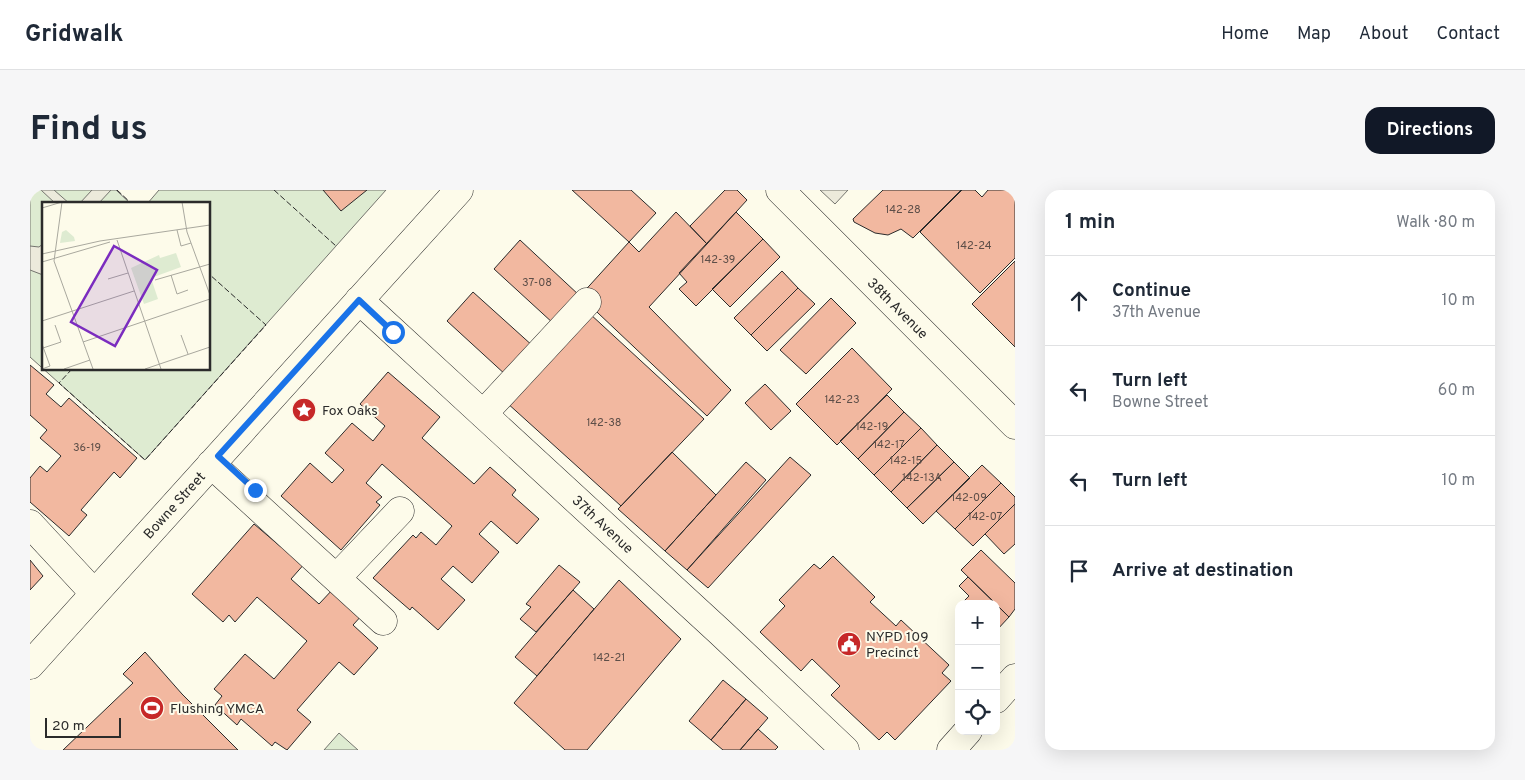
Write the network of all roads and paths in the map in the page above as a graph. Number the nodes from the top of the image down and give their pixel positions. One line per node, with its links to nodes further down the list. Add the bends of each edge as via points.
1 (459, 190): 3 (street, Bowne Street)
2 (780, 190): 6 (street, 38th Avenue)
3 (359, 300): 5 (street, 37th Avenue); 7 (street, Bowne Street)
4 (587, 302): 5 (street)
5 (483, 414): 16 (street, 37th Avenue, via 617,523)
6 (1015, 425)
7 (214, 460): 10 (street); 10 (street, via 379,610); 11 (street, Bowne Street)
8 (400, 511): 10 (street)
9 (30, 524): 11 (street)
10 (344, 570)
11 (94, 593): 12 (street, Bowne Street)
12 (30, 665)
13 (1015, 678): 14 (street)
14 (1000, 695)
15 (964, 735): 17 (street)
16 (844, 750)
17 (951, 750)

